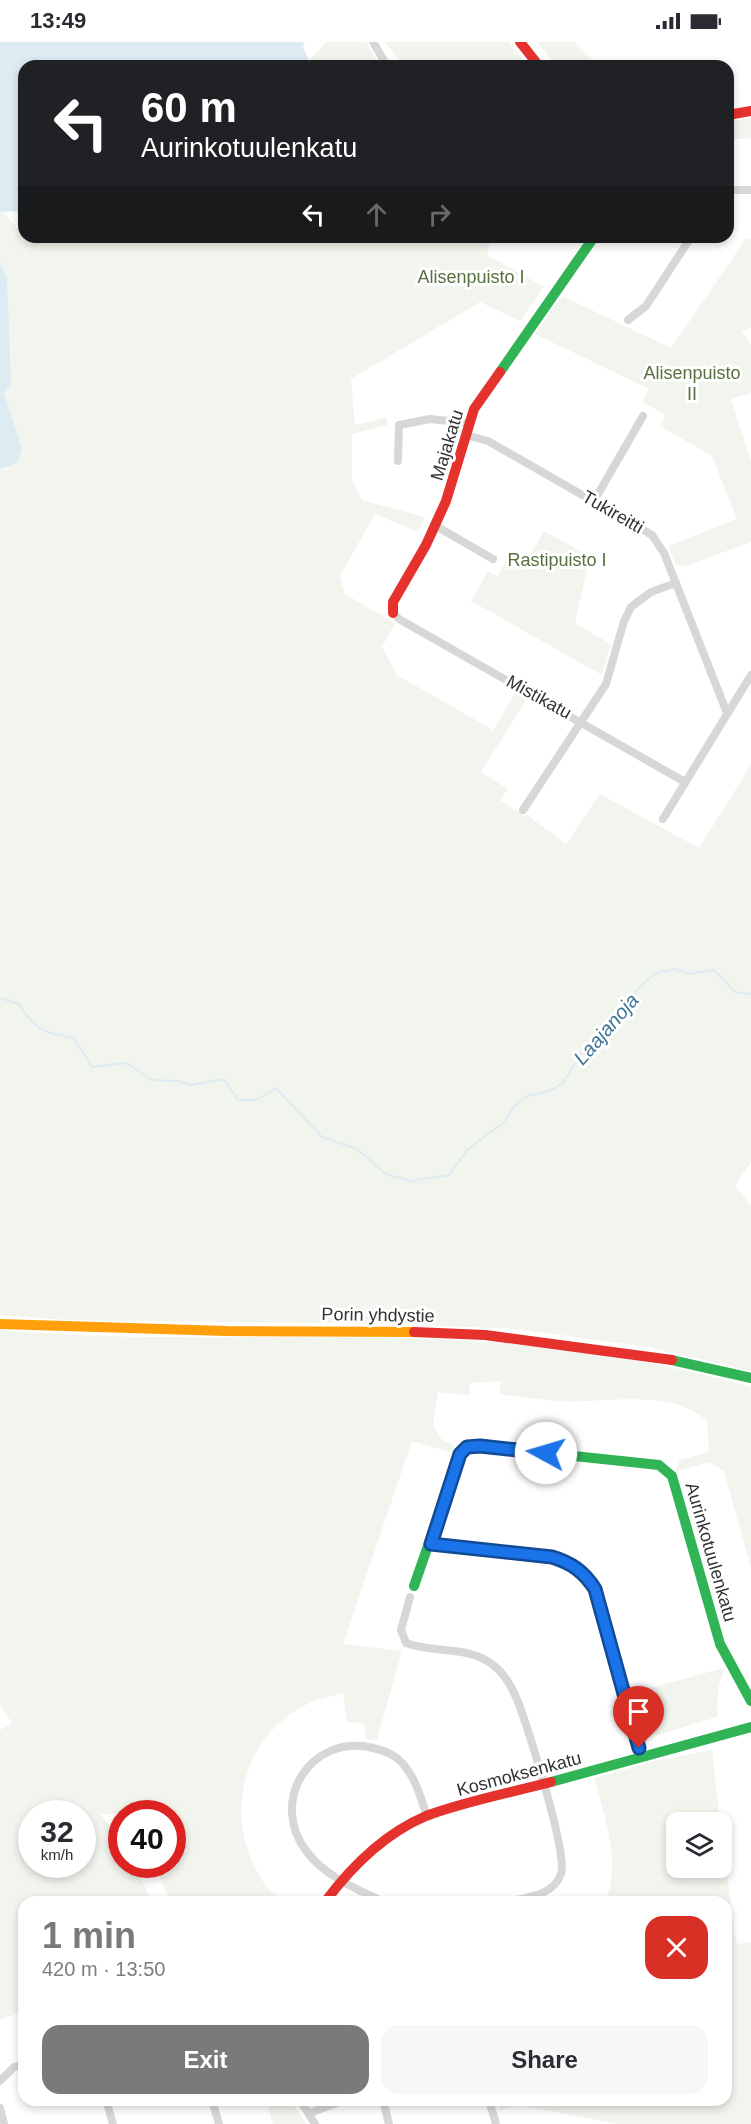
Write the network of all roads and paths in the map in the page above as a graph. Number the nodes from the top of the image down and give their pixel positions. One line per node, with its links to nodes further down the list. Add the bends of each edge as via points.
1 (373, 42): 3 (street)
2 (520, 42): 4 (street)
3 (384, 60)
4 (534, 60)
5 (751, 111): 6 (street)
6 (734, 114)
7 (734, 190): 8 (street)
8 (751, 190)
9 (590, 243): 13 (street, Majakatu)
10 (687, 243): 11 (street, via 646,306)
11 (628, 320)
12 (643, 416): 16 (street)
13 (468, 423): 14 (street, Majakatu); 15 (street, via 430,418 399,425)
14 (466, 435): 16 (street, Tukireitti, via 488,441); 17 (street, Majakatu)
15 (398, 461)
16 (594, 501): 19 (street, Tukireitti, via 652,535)
17 (436, 526): 18 (street); 20 (street, Majakatu, via 393,602)
18 (493, 560)
19 (676, 583): 22 (street, Tukireitti); 23 (street, via 651,592 631,607 606,684)
20 (393, 613): 23 (street, Mistikatu)
21 (751, 675): 22 (street)
22 (727, 713): 24 (street)
23 (582, 721): 24 (street, Mistikatu); 25 (street)
24 (685, 782): 26 (street)
25 (523, 810)
26 (663, 819)
27 (0, 1324): 28 (street, Porin yhdystie, via 485,1335 659,1357)
28 (751, 1378)
29 (431, 1544): 30 (street, Aurinkotuulenkatu); 32 (street, Aurinkotuulenkatu, via 460,1454 467,1447 659,1465 672,1476 720,1644); 34 (street, via 552,1557 568,1561 588,1579 595,1589)
30 (414, 1586)
31 (410, 1597): 35 (street, via 400,1630 406,1643 462,1651 482,1658 505,1677 518,1702)
32 (751, 1701)
33 (751, 1727): 34 (street, Kosmoksenkatu)
34 (641, 1757): 35 (street, Kosmoksenkatu)
35 (544, 1784): 36 (street, Kosmoksenkatu); 40 (street, via 563,1864 561,1874 548,1891)
36 (428, 1816): 37 (street, Kosmoksenkatu, via 382,1844); 37 (street, via 410,1773 397,1758 381,1750 346,1745 313,1761 294,1791 291,1814 297,1836 308,1853)
37 (339, 1880): 38 (street, Kosmoksenkatu); 39 (street)
38 (329, 1896)
39 (372, 1896)
40 (529, 1896)
41 (18, 2066): 42 (street)
42 (0, 2081)
43 (108, 2106): 52 (street)
44 (214, 2106): 53 (street)
45 (305, 2106): 50 (street)
46 (328, 2106): 50 (street)
47 (384, 2106): 55 (street)
48 (491, 2106): 56 (street)
49 (0, 2108): 51 (street)
50 (310, 2113): 54 (street)
51 (4, 2124)
52 (113, 2124)
53 (219, 2124)
54 (315, 2124)
55 (389, 2124)
56 (496, 2124)

